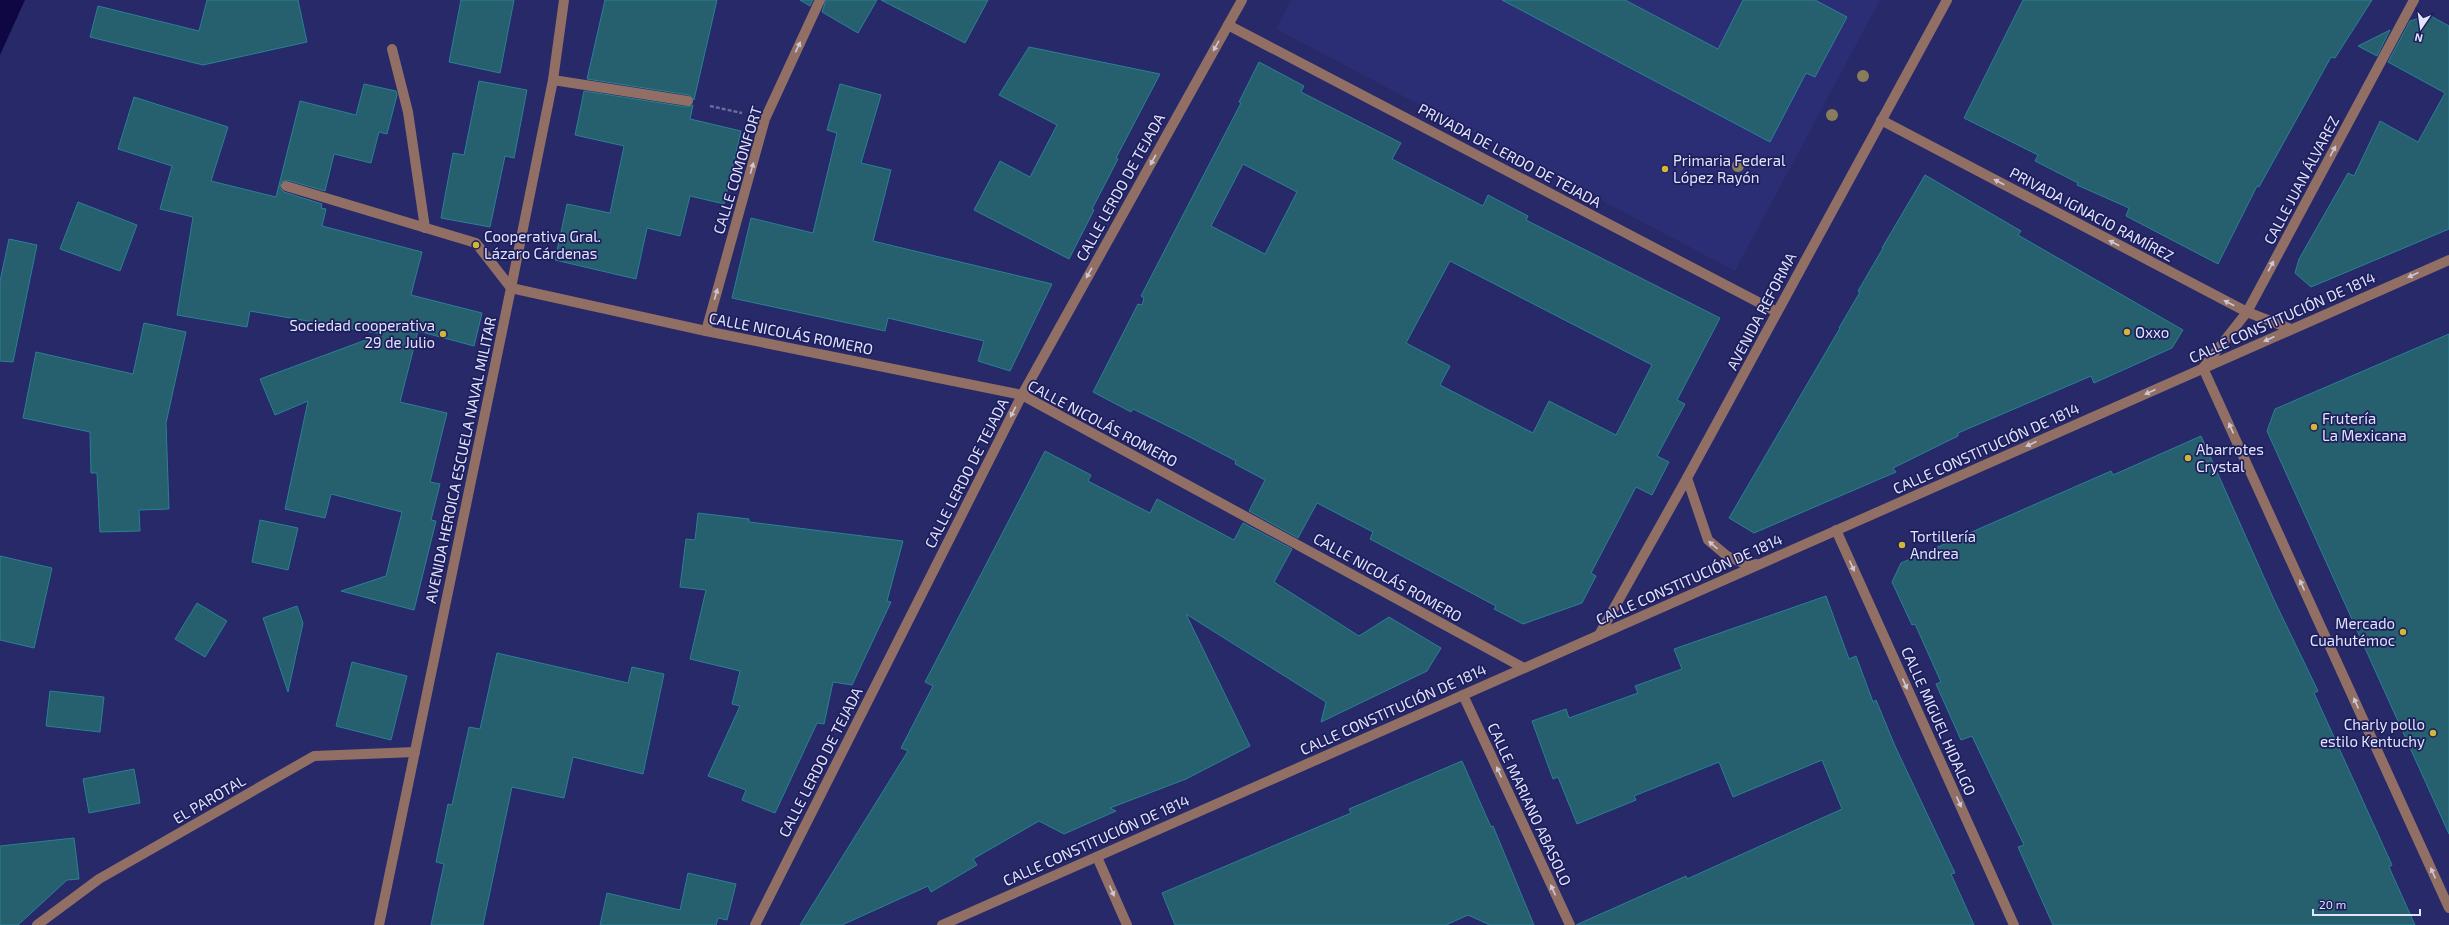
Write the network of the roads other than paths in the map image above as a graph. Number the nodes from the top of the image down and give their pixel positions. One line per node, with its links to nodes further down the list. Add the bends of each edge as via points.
1 (564, 0): 8 (street, AVENIDA HEROICA ESCUELA NAVAL MILITAR)
2 (820, 0): 18 (street, CALLE COMONFORT, one-way to 2, via 766,118)
3 (1242, 0): 6 (street, CALLE LERDO DE TEJADA)
4 (1946, 0): 10 (street, AVENIDA REFORMA)
5 (2414, 0): 16 (street, CALLE JUAN ÁLVAREZ, one-way to 5)
6 (1228, 25): 15 (street, PRIVADA DE LERDO DE TEJADA); 20 (street, CALLE LERDO DE TEJADA, one-way to 20)
7 (392, 49): 12 (street, via 408,112)
8 (553, 80): 9 (street); 14 (street, AVENIDA HEROICA ESCUELA NAVAL MILITAR)
9 (688, 101)
10 (1882, 120): 15 (street, AVENIDA REFORMA); 16 (street, PRIVADA IGNACIO RAMÍREZ, one-way to 10)
11 (286, 186): 12 (street)
12 (425, 228): 14 (street, via 476,243)
13 (2449, 260): 17 (street, CALLE CONSTITUCIÓN DE 1814, one-way to 17)
14 (511, 288): 18 (street, CALLE NICOLÁS ROMERO); 27 (street, AVENIDA HEROICA ESCUELA NAVAL MILITAR)
15 (1777, 312): 21 (street, AVENIDA REFORMA)
16 (2246, 312): 17 (street, PRIVADA IGNACIO RAMÍREZ); 19 (street, CALLE JUAN ÁLVAREZ)
17 (2291, 329): 19 (street, CALLE CONSTITUCIÓN DE 1814, one-way to 19)
18 (706, 331): 20 (street, CALLE NICOLÁS ROMERO)
19 (2204, 368): 22 (street, CALLE CONSTITUCIÓN DE 1814, one-way to 22); 29 (street, one-way to 19)
20 (1022, 395): 25 (street, CALLE NICOLÁS ROMERO); 32 (street, CALLE LERDO DE TEJADA, one-way to 32)
21 (1687, 478): 23 (street, one-way to 21, via 1750,566 1727,556 1708,540); 24 (street, AVENIDA REFORMA)
22 (1836, 530): 23 (street, CALLE CONSTITUCIÓN DE 1814); 36 (street, CALLE MIGUEL HIDALGO, one-way to 36)
23 (1786, 552): 24 (street, CALLE CONSTITUCIÓN DE 1814)
24 (1599, 635): 25 (street, CALLE CONSTITUCIÓN DE 1814)
25 (1524, 668): 26 (street, CALLE CONSTITUCIÓN DE 1814)
26 (1463, 695): 28 (street, CALLE CONSTITUCIÓN DE 1814); 35 (street, CALLE MARIANO ABASOLO, one-way to 26)
27 (415, 752): 30 (street, EL PAROTAL, via 314,756 98,879); 31 (street, AVENIDA HEROICA ESCUELA NAVAL MILITAR)
28 (1097, 856): 33 (street, CALLE CONSTITUCIÓN DE 1814); 34 (street, one-way to 34)
29 (2449, 908)
30 (37, 925)
31 (379, 925)
32 (756, 925)
33 (942, 925)
34 (1127, 925)
35 (1570, 925)
36 (2014, 925)

